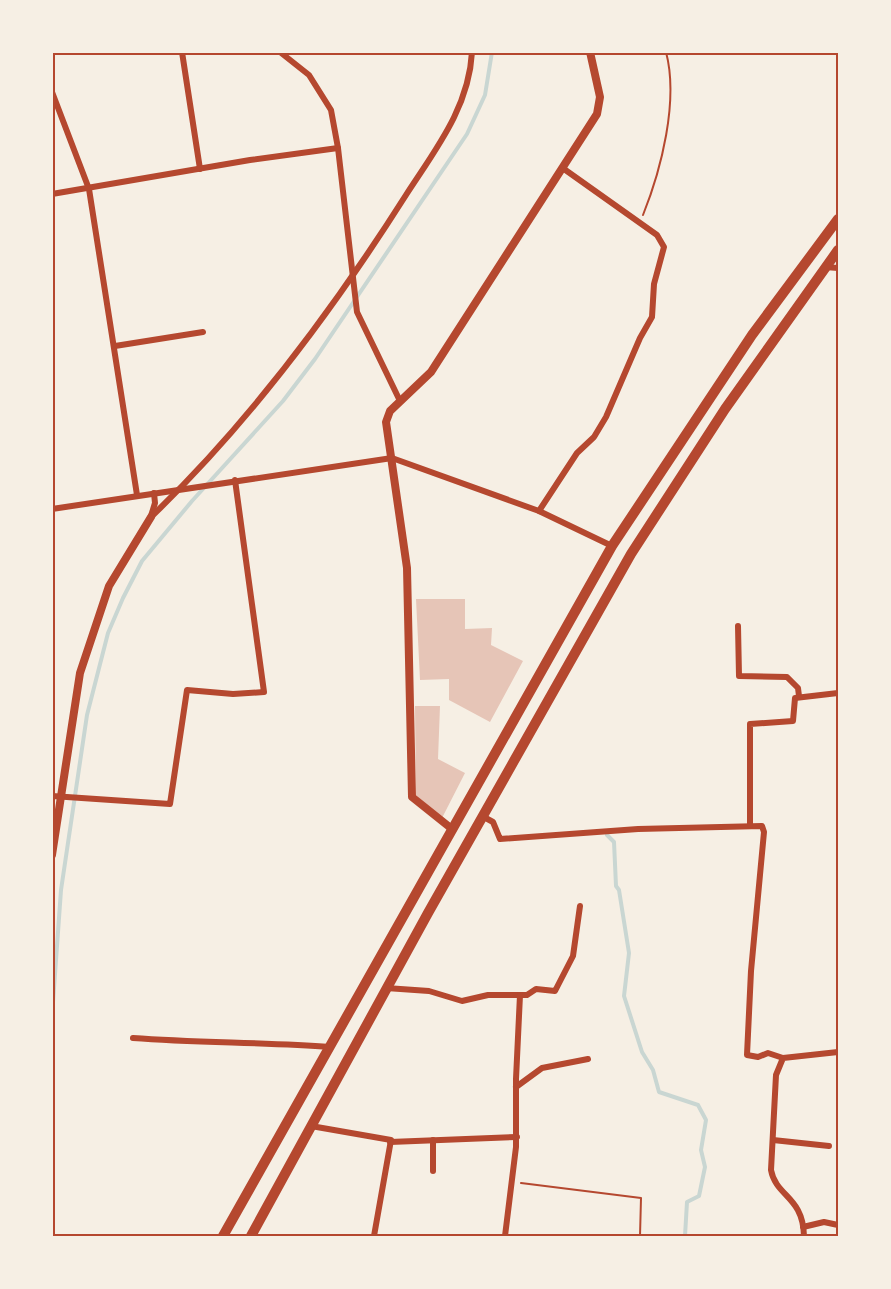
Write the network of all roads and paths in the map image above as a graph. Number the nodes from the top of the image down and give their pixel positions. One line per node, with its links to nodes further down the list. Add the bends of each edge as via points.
1 (182, 52): 8 (street)
2 (280, 52): 7 (street, via 309,75 322,92 331,110)
3 (472, 52): 17 (street, via 468,86 450,126)
4 (590, 52): 9 (street, via 600,97 597,114)
5 (666, 52): 13 (path, via 671,106 653,191)
6 (52, 92): 10 (street)
7 (338, 148): 8 (street); 17 (street)
8 (200, 169): 10 (street)
9 (564, 169): 13 (street); 20 (street, via 430,372)
10 (89, 189): 11 (street); 19 (street)
11 (52, 194)
12 (838, 219): 29 (highway, via 752,335)
13 (640, 224): 27 (street, via 657,235 664,247 654,284 652,317 600,427)
14 (838, 250): 15 (highway)
15 (825, 267): 16 (street); 34 (highway, via 719,418 631,554)
16 (838, 268)
17 (352, 281): 20 (street, via 357,312); 23 (street, via 252,408)
18 (203, 332): 19 (street)
19 (115, 346): 25 (street)
20 (400, 401): 21 (street, via 386,422)
21 (392, 458): 22 (street); 27 (street); 36 (street, via 407,568 412,796)
22 (235, 480): 23 (street); 33 (street, via 264,692 187,690 170,804)
23 (181, 488): 24 (street); 28 (street)
24 (154, 493): 25 (street); 28 (street)
25 (137, 495): 26 (street)
26 (52, 509)
27 (539, 511): 29 (street)
28 (151, 516): 33 (street, via 109,586 91,636)
29 (612, 546): 36 (highway)
30 (738, 626): 32 (street, via 740,676 787,677 798,687)
31 (838, 693): 32 (street)
32 (799, 696): 35 (street, via 793,702 793,721 750,724)
33 (56, 797): 37 (street)
34 (482, 816): 35 (street, via 493,822 500,839); 39 (highway)
35 (750, 825): 44 (street, via 762,826 764,832 747,1055 758,1057 768,1053)
36 (452, 829): 42 (highway)
37 (52, 855)
38 (579, 906): 40 (street, via 573,956 555,991 536,989)
39 (386, 988): 40 (street, via 429,991 462,1001 488,995); 47 (highway)
40 (520, 995): 46 (street)
41 (133, 1038): 42 (street)
42 (331, 1047): 57 (highway)
43 (838, 1052): 44 (street)
44 (783, 1058): 50 (street, via 776,1075)
45 (588, 1059): 46 (street, via 542,1068)
46 (516, 1087): 48 (street)
47 (311, 1126): 51 (street); 58 (highway)
48 (517, 1137): 49 (street); 54 (street)
49 (433, 1140): 51 (street); 53 (street)
50 (773, 1140): 52 (street); 56 (street, via 773,1182 794,1202)
51 (390, 1142): 59 (street)
52 (829, 1146)
53 (433, 1171)
54 (512, 1181): 60 (street); 61 (path, via 641,1198)
55 (838, 1225): 56 (street, via 824,1222)
56 (803, 1227): 62 (street)
57 (224, 1236)
58 (250, 1236)
59 (375, 1236)
60 (505, 1236)
61 (640, 1236)
62 (804, 1236)

